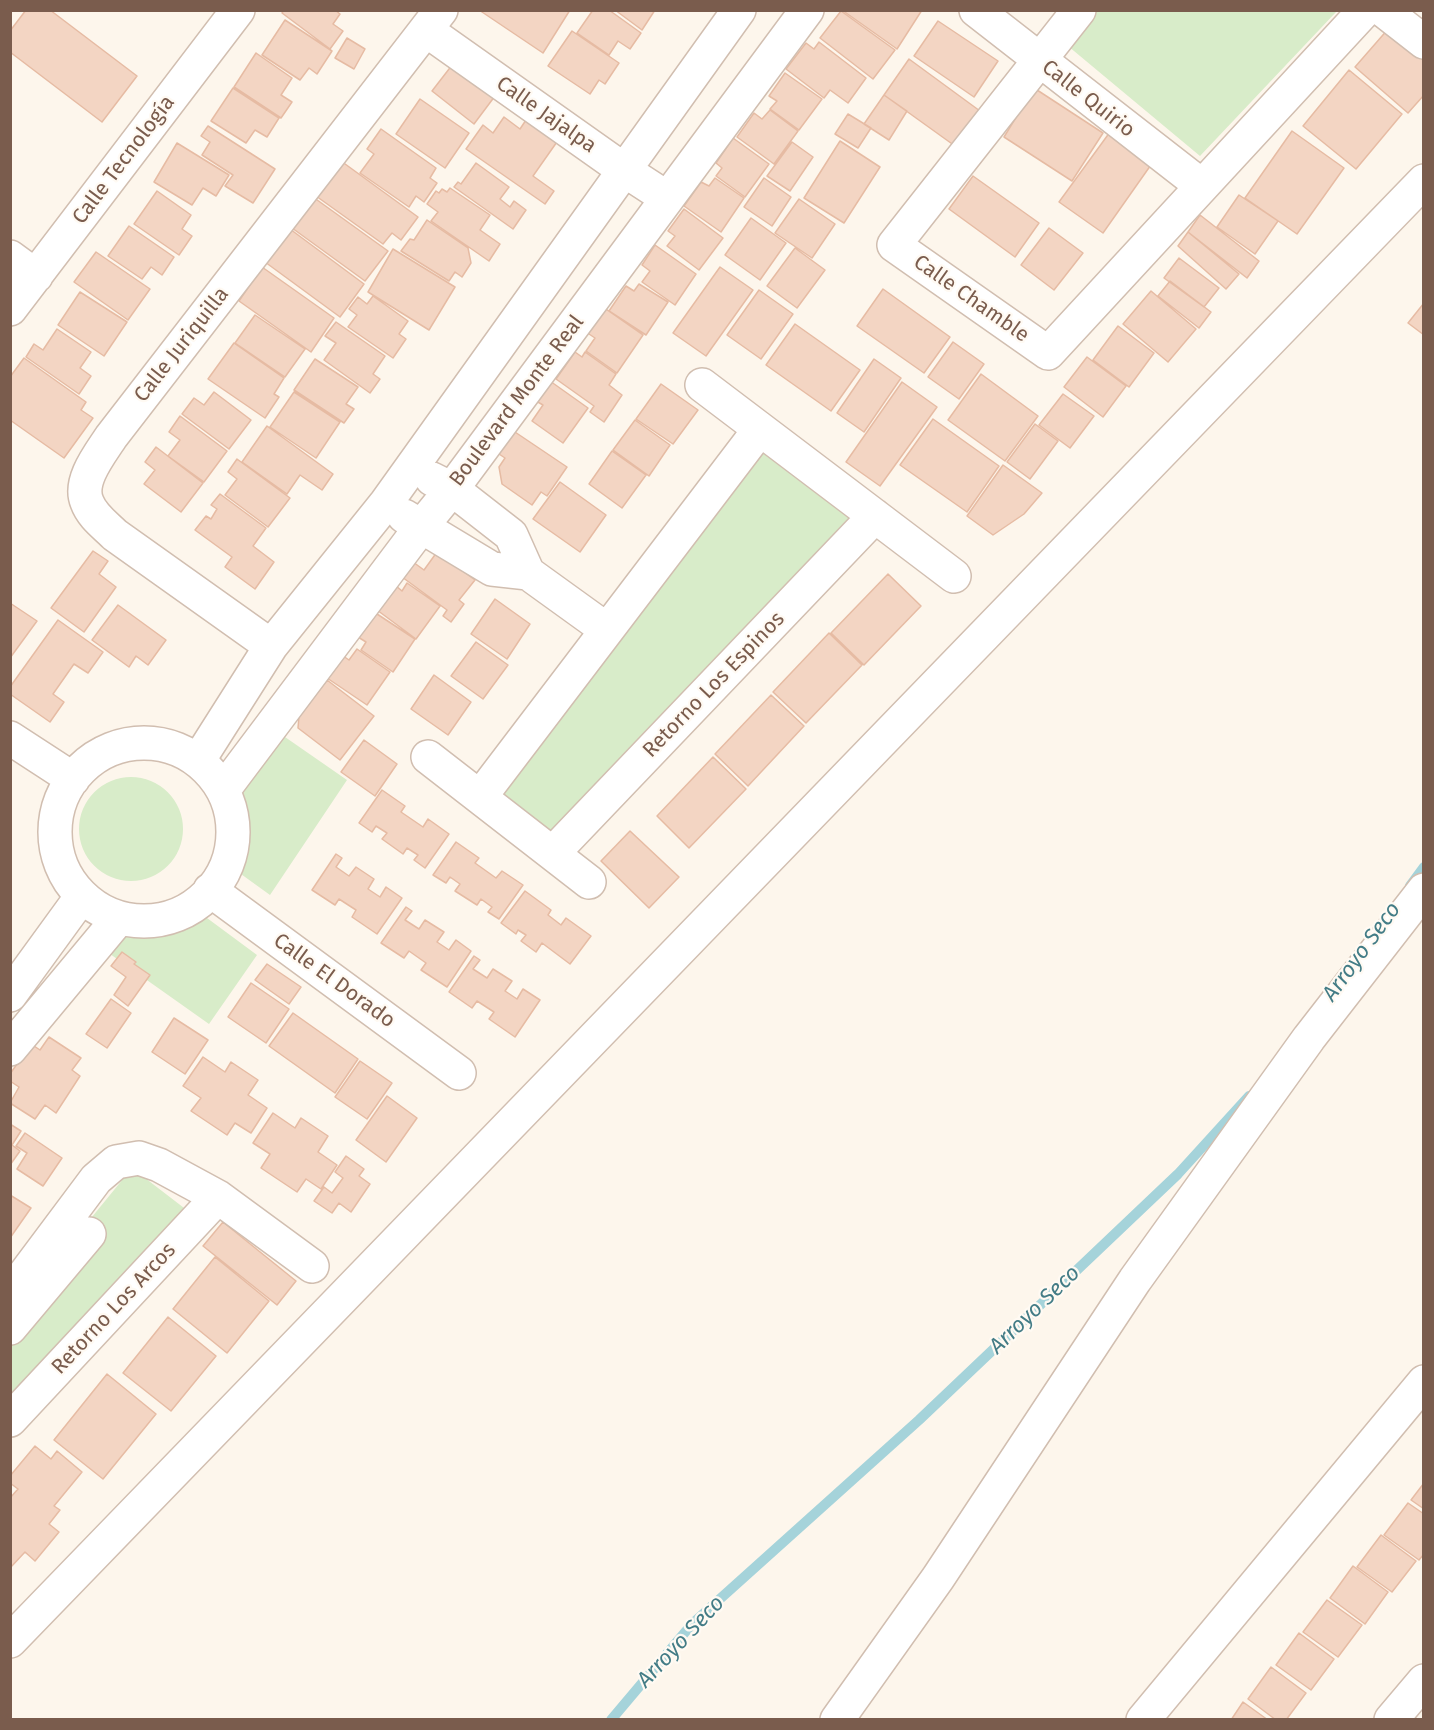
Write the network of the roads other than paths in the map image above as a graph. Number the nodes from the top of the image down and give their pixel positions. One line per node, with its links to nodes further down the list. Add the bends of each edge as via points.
1 (237, 10): 15 (street, Calle Tecnología)
2 (739, 10): 11 (street)
3 (807, 10): 14 (street, Boulevard Monte Real)
4 (976, 10): 10 (street, Calle Quirio)
5 (1079, 10): 10 (street)
6 (1365, 10): 13 (street)
7 (1383, 10): 9 (street)
8 (434, 20): 11 (street, Calle Jajalpa); 27 (street, Calle Juriquilla, via 111,436 86,484 86,501 115,535)
9 (1424, 42)
10 (1039, 61): 13 (street, Calle Quirio); 13 (street, Calle Chamble, via 894,245 1048,353)
11 (624, 170): 14 (street, Calle Jajalpa); 19 (street)
12 (1424, 181): 50 (street)
13 (1202, 186)
14 (667, 198): 20 (street, Boulevard Monte Real)
15 (23, 266): 16 (street, Calle Tecnología)
16 (10, 309)
17 (702, 385): 18 (street)
18 (760, 429): 22 (street); 26 (street)
19 (410, 469): 20 (street); 21 (street)
20 (452, 489): 23 (street, Boulevard Monte Real); 24 (street, via 511,535)
21 (386, 503): 23 (street); 27 (street)
22 (875, 516): 25 (street); 34 (street, Retorno Los Espinos)
23 (421, 527): 24 (street, via 492,569); 32 (street, Boulevard Monte Real)
24 (528, 573): 26 (street)
25 (954, 576)
26 (607, 630): 33 (street)
27 (271, 646): 30 (street)
28 (10, 738): 31 (street)
29 (428, 757): 33 (street)
30 (198, 761): 31 (street, via 176,749 135,744 114,748); 32 (street)
31 (73, 779): 38 (street, via 58,810 55,831 64,873)
32 (224, 789): 36 (street, via 232,819 232,842 227,865)
33 (480, 797): 34 (street)
34 (553, 853): 35 (street)
35 (589, 882)
36 (210, 890): 39 (street, via 200,902 180,914 158,921); 42 (street, Calle El Dorado)
37 (1424, 890): 52 (street, via 1309,1038 1135,1280 938,1578)
38 (82, 896): 39 (street); 40 (street)
39 (119, 918): 41 (street)
40 (10, 995)
41 (10, 1049)
42 (459, 1072)
43 (218, 1197): 45 (street); 46 (street, via 139,1158 116,1162 96,1179); 49 (street, Retorno Los Arcos)
44 (89, 1234): 47 (street)
45 (312, 1266)
46 (10, 1294)
47 (10, 1328)
48 (1424, 1382): 53 (street)
49 (10, 1420)
50 (10, 1641)
51 (1424, 1681): 54 (street)
52 (837, 1719)
53 (1143, 1719)
54 (1391, 1719)

